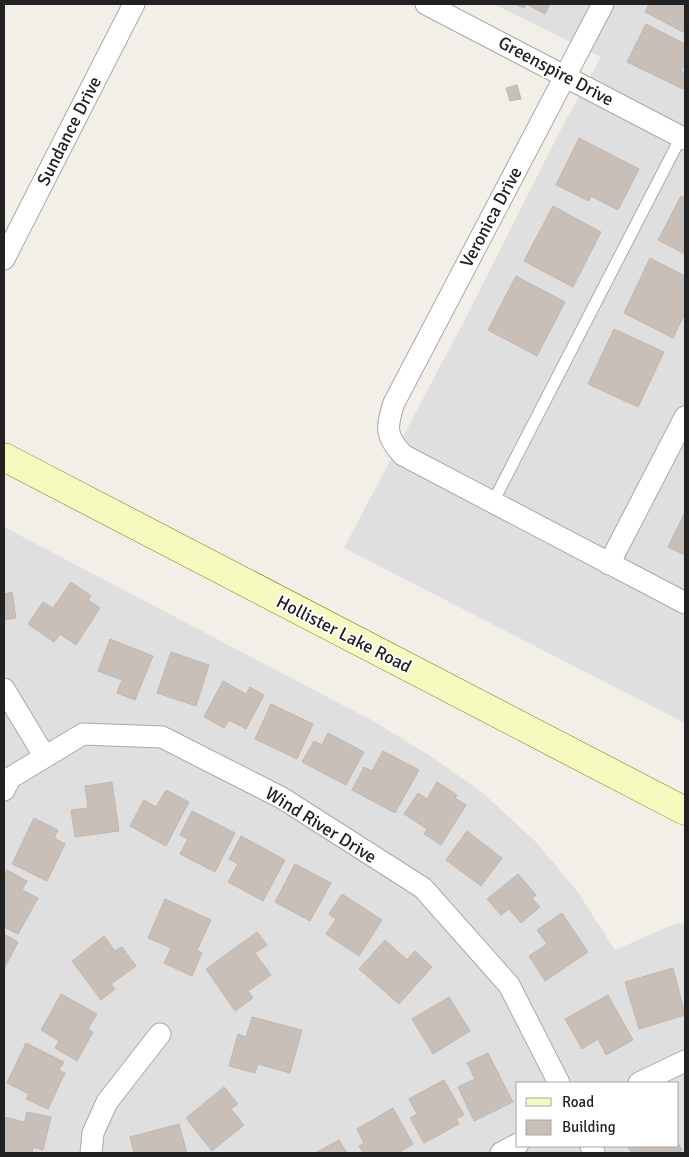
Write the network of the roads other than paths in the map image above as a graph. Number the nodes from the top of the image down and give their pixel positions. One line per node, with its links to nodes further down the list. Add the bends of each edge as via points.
1 (134, 4): 6 (street, Sundance Drive)
2 (426, 4): 4 (street, Greenspire Drive)
3 (603, 4): 4 (street, Veronica Drive)
4 (565, 76): 5 (street, Greenspire Drive); 9 (street, Veronica Drive, via 389,418 388,432 392,444 403,455)
5 (683, 138): 9 (lane)
6 (4, 259)
7 (685, 416): 10 (street)
8 (4, 457): 15 (street, Hollister Lake Road)
9 (493, 502): 10 (street)
10 (609, 564): 11 (street)
11 (685, 604)
12 (4, 689): 13 (street)
13 (45, 757): 14 (street, Wind River Drive, via 10,778); 18 (street, Wind River Drive, via 82,734 162,737 282,798 422,888 510,985)
14 (4, 790)
15 (685, 811)
16 (160, 1034): 21 (street, via 108,1102 93,1133)
17 (685, 1061): 19 (street)
18 (558, 1082)
19 (641, 1082)
20 (516, 1145): 22 (street)
21 (91, 1153)
22 (501, 1153)

